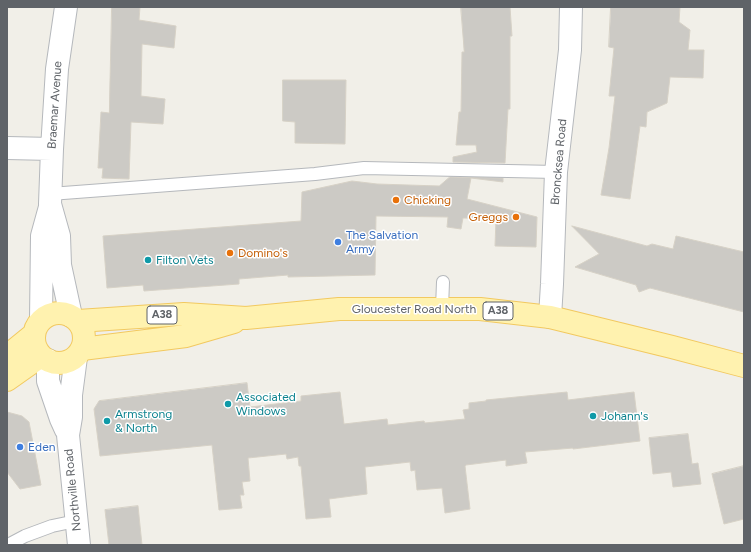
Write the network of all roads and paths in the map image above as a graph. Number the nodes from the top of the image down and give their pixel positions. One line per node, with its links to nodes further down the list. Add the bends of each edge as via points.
1 (66, 7): 4 (street, Braemar Avenue, via 57,69)
2 (571, 7): 5 (street, Broncksea Road, via 570,50)
3 (7, 148): 4 (street)
4 (52, 150): 6 (street, Braemar Avenue)
5 (556, 172): 6 (lane, via 364,168); 9 (street, Broncksea Road)
6 (50, 199): 10 (street, Braemar Avenue, via 59,236 60,265); 12 (street, Braemar Avenue, via 42,236 42,284)
7 (443, 282): 8 (lane)
8 (442, 308): 9 (main road, Gloucester Road North / A38, via 480,309); 11 (main road, Gloucester Road North / A38, via 339,309)
9 (550, 317): 16 (main road, Gloucester Road North / A38)
10 (75, 318): 11 (main road, Gloucester Road North / A38, via 184,314); 12 (main road, A38, via 55,313 48,315); 13 (main road, via 84,334 84,342)
11 (246, 318): 13 (main road, Gloucester Road North / A38, via 186,336)
12 (38, 327): 14 (main road, A38); 15 (main road, via 34,342 37,350)
13 (79, 353): 15 (main road, A38, via 70,361 62,363); 18 (street, Northville Road, via 71,395)
14 (7, 356)
15 (45, 358): 17 (main road); 18 (street, Northville Road, via 48,381)
16 (744, 366)
17 (7, 380)
18 (68, 435): 19 (street, Northville Road)
19 (76, 521): 20 (lane, via 52,526); 21 (street, Northville Road)
20 (8, 545)
21 (79, 545)

